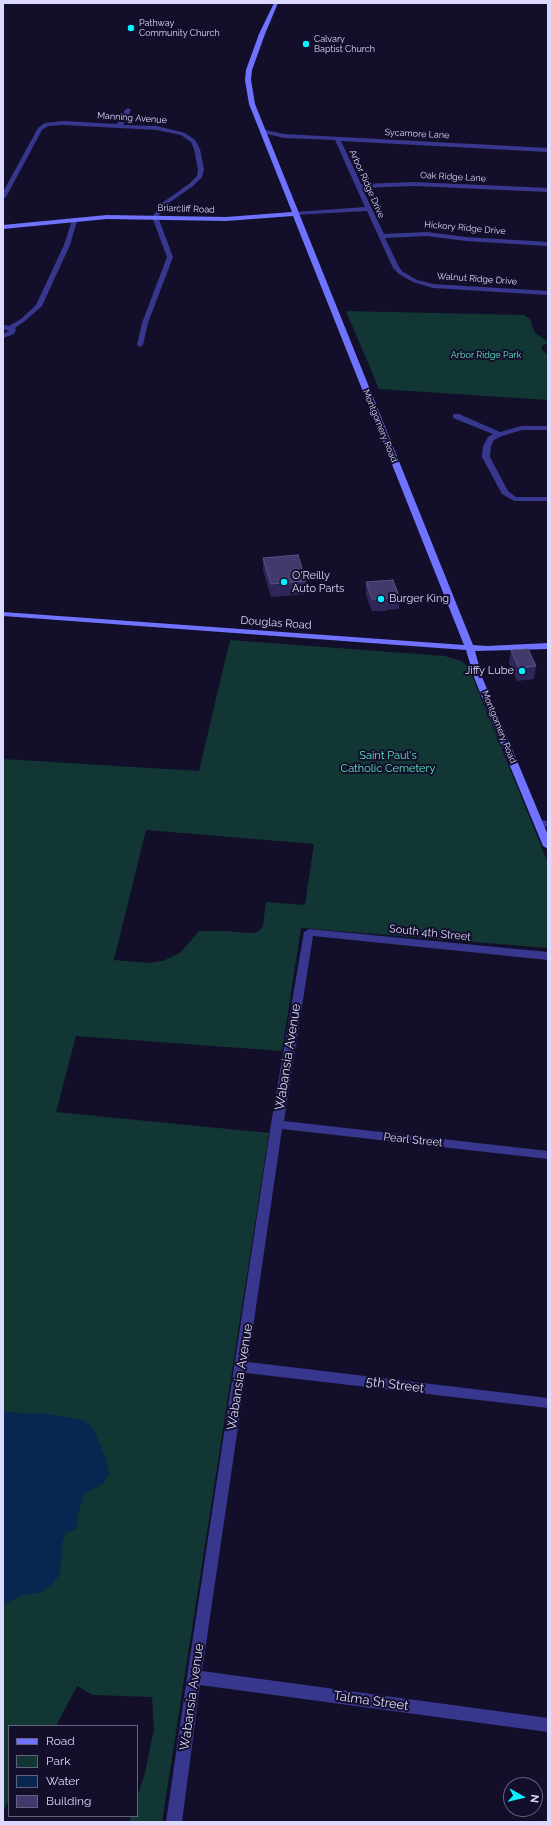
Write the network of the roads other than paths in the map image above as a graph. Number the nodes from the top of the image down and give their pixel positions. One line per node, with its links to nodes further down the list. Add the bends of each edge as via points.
1 (276, 3): 4 (street, Montgomery Road, via 253,58 248,80 252,104)
2 (128, 110): 3 (street)
3 (120, 126): 11 (street, Manning Avenue, via 48,124 40,129); 14 (street, Manning Avenue, via 178,132 193,141 197,149 200,176 164,204)
4 (265, 132): 5 (street, Sycamore Lane); 7 (street, Montgomery Road)
5 (284, 136): 6 (street, Sycamore Lane); 7 (street)
6 (337, 139): 8 (street, Sycamore Lane); 9 (street, Arbor Ridge Drive)
7 (269, 144): 13 (street, Montgomery Road)
8 (548, 150)
9 (358, 186): 10 (street, Oak Ridge Lane, via 414,184); 12 (street, Arbor Ridge Drive)
10 (548, 190)
11 (3, 197)
12 (368, 209): 13 (street, Briarcliff Road); 17 (street, Arbor Ridge Drive)
13 (295, 214): 14 (street, Briarcliff Road, via 226,219); 29 (street, Montgomery Road)
14 (155, 216): 15 (street, Briarcliff Road); 22 (street, via 170,257 145,323)
15 (74, 220): 16 (street, Briarcliff Road); 20 (street, via 67,245 39,306 28,317)
16 (3, 227)
17 (381, 236): 18 (street, Hickory Ridge Drive, via 428,234 471,240); 19 (street, Walnut Ridge Drive, via 396,268 408,278 422,283 445,287)
18 (548, 244)
19 (548, 293)
20 (6, 327): 21 (street, via 13,330 12,333)
21 (3, 336)
22 (140, 345)
23 (456, 416): 25 (street)
24 (548, 428): 25 (street, via 522,428)
25 (499, 434): 26 (street, via 491,439 487,446 486,457 505,492 514,499)
26 (548, 499)
27 (3, 614): 29 (street, Douglas Road)
28 (548, 646): 29 (street, Douglas Road, via 487,650)
29 (470, 648): 30 (street, Montgomery Road, via 483,690)
30 (543, 824): 31 (street, Montgomery Road)
31 (548, 846)
32 (309, 932): 33 (street, South 4th Street); 34 (street, Wabansia Avenue)
33 (548, 956)
34 (277, 1124): 35 (street, Pearl Street); 36 (street, Wabansia Avenue)
35 (548, 1155)
36 (241, 1367): 37 (street, 5th Street); 38 (street, Wabansia Avenue)
37 (548, 1403)
38 (194, 1677): 39 (street, Talma Street); 40 (street, Wabansia Avenue)
39 (548, 1725)
40 (174, 1822)

